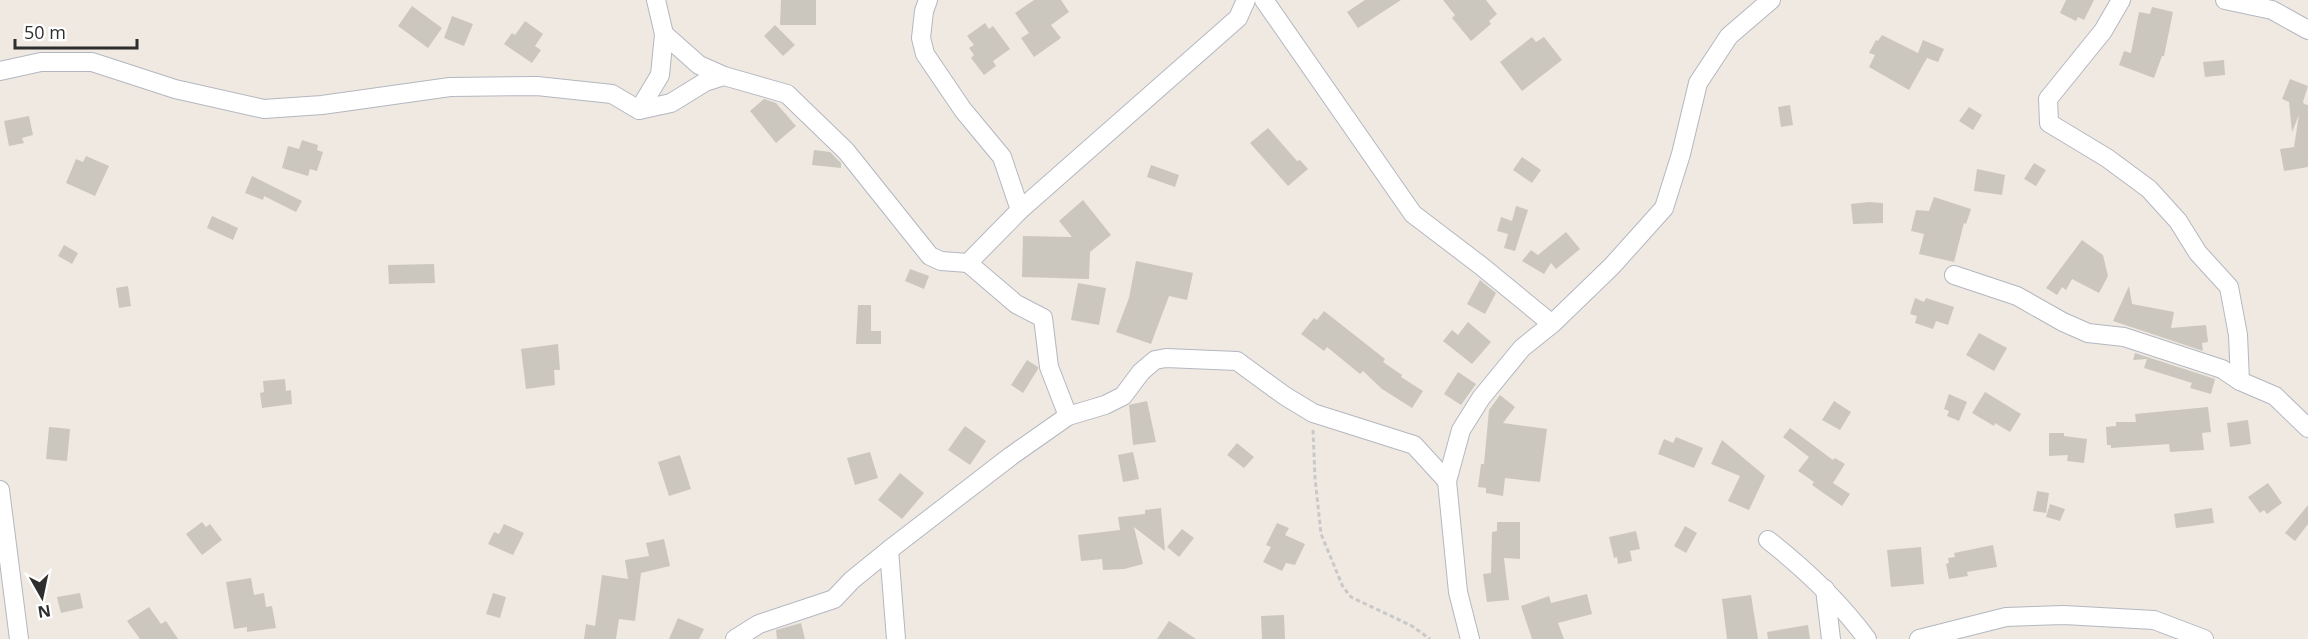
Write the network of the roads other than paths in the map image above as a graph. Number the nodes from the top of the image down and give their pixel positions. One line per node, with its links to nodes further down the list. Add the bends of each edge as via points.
1 (656, 0): 9 (street)
2 (1246, 0): 13 (street, via 1238,18)
3 (1264, 0): 16 (street, via 1413,214)
4 (1771, 0): 16 (street, via 1729,36 1698,83 1664,208)
5 (2121, 0): 17 (street, via 2103,31 2048,99 2049,123 2149,189 2229,287 2238,335)
6 (2225, 0): 8 (street, via 2272,10)
7 (923, 1): 13 (street, via 921,38 925,54 963,110 1002,157)
8 (2308, 30)
9 (664, 34): 11 (street, via 699,65); 12 (street, via 660,75)
10 (0, 71): 12 (street, via 41,62 92,62 175,89 264,109 332,104 450,87 537,86 612,94)
11 (724, 76): 12 (street, via 705,82 671,103); 14 (street, via 787,94 846,151 930,256)
12 (639, 110)
13 (1020, 210): 14 (street)
14 (968, 263): 18 (street, via 1016,304 1043,318 1049,367)
15 (1954, 274): 17 (street, via 2018,296 2088,333 2124,337 2222,369)
16 (1552, 324): 20 (street, via 1522,348 1481,398 1461,430)
17 (2240, 381): 19 (street, via 2275,396)
18 (1068, 417): 20 (street, via 1124,396 1155,360 1237,362 1313,413 1414,445); 23 (street)
19 (2308, 428)
20 (1447, 482): 28 (street, via 1458,592)
21 (0, 490): 25 (street)
22 (1768, 540): 24 (street)
23 (889, 550): 26 (street, via 834,598 759,624); 27 (street)
24 (1825, 589): 29 (street); 30 (street)
25 (19, 639)
26 (735, 639)
27 (896, 639)
28 (1470, 639)
29 (1831, 639)
30 (1867, 639)
31 (1919, 639): 32 (street, via 2006,617 2064,615 2154,620)
32 (2204, 639)

